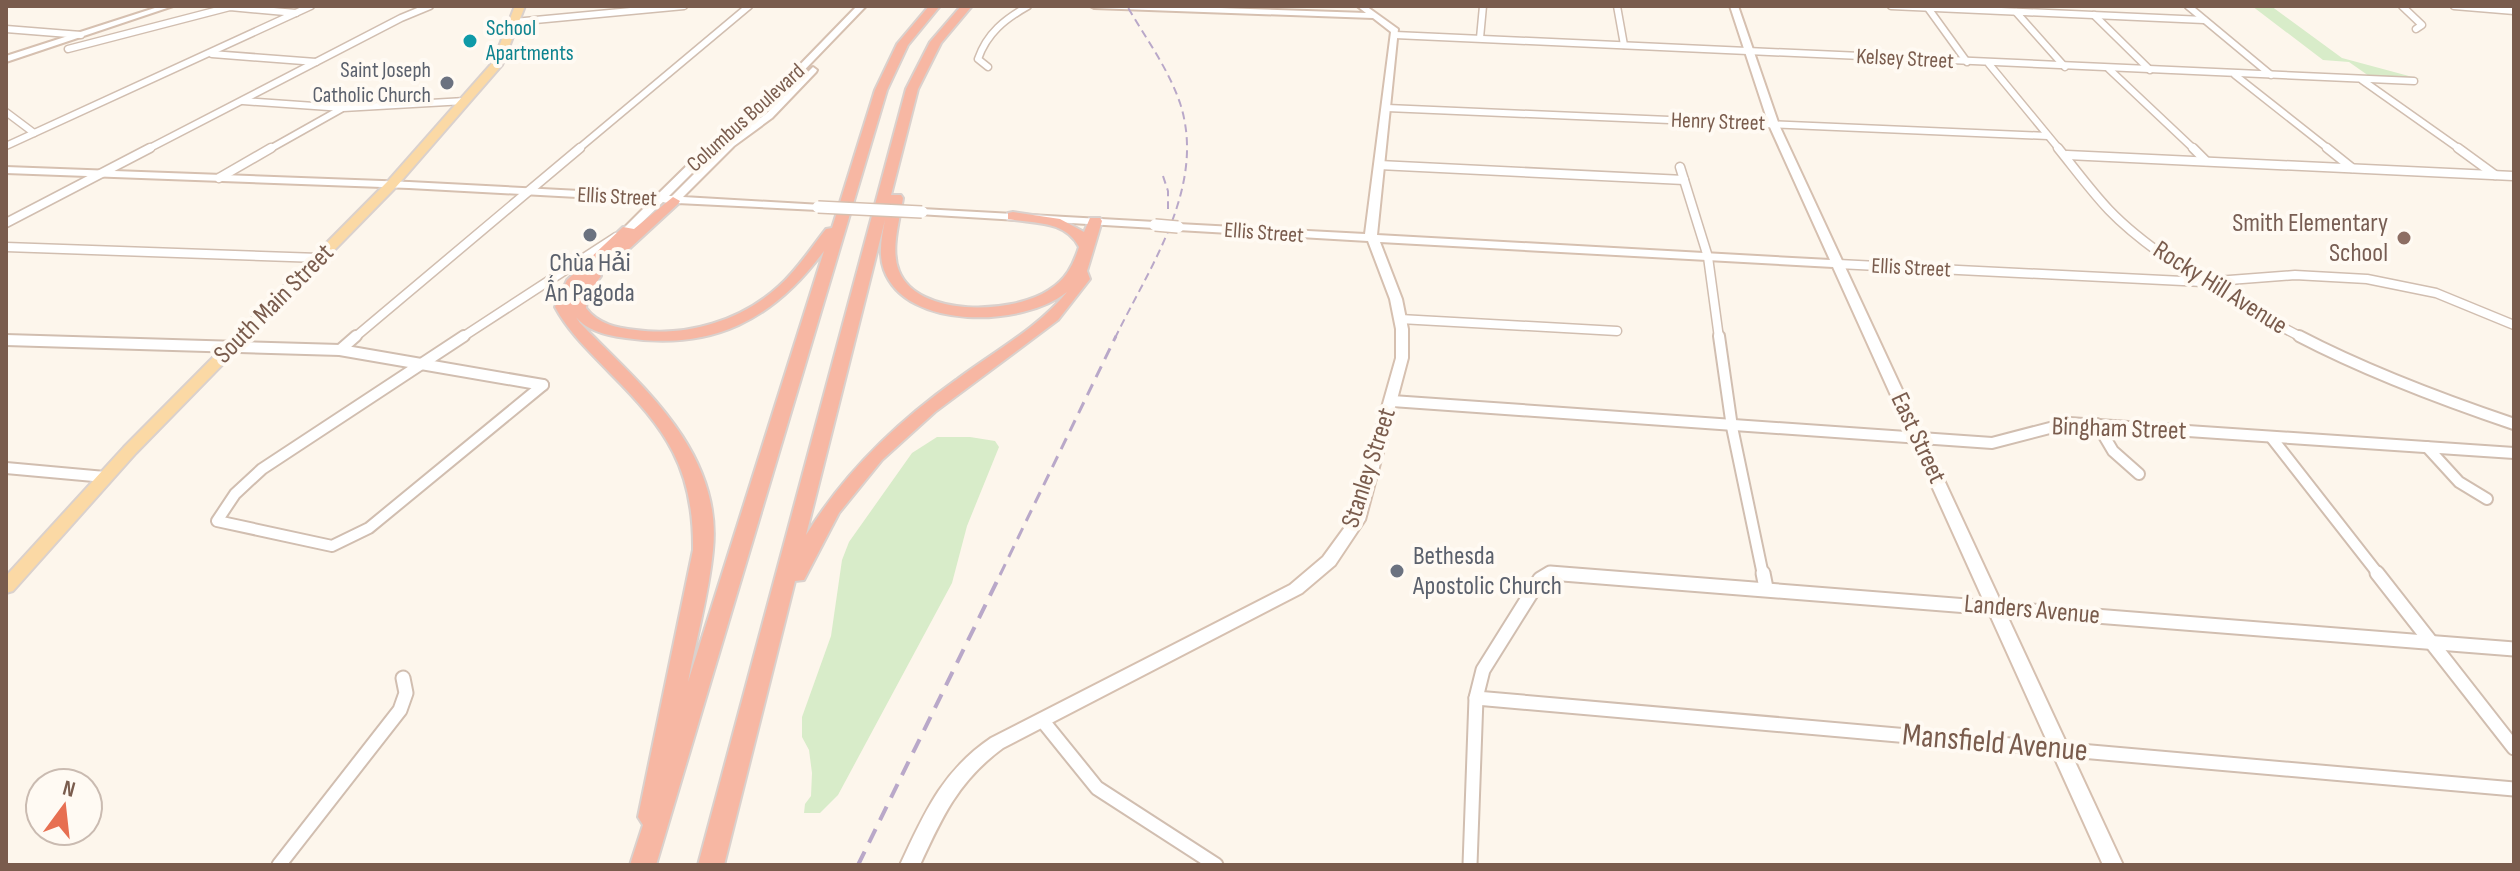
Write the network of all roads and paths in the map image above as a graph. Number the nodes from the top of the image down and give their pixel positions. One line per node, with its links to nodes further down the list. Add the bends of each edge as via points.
1 (169, 6): 35 (street)
2 (311, 6): 27 (street)
3 (430, 6): 43 (street)
4 (520, 6): 31 (main road, South Main Street)
5 (684, 6): 31 (street)
6 (749, 6): 78 (street)
7 (862, 6): 54 (street, Columbus Boulevard)
8 (875, 6): 55 (street, Columbus Boulevard)
9 (935, 6): 81 (highway, via 890,67)
10 (967, 6): 34 (highway)
11 (979, 6): 34 (highway)
12 (1028, 6): 46 (street, via 985,41 978,59)
13 (1094, 6): 22 (street)
14 (1361, 6): 29 (street)
15 (1483, 6): 37 (street)
16 (1617, 6): 38 (street)
17 (1734, 6): 40 (street, East Street)
18 (1891, 6): 23 (street)
19 (2188, 6): 30 (street)
20 (2402, 6): 33 (street, via 2422,25)
21 (2454, 6): 25 (street)
22 (1178, 7): 29 (street)
23 (1928, 8): 24 (street); 44 (street)
24 (1987, 8): 26 (street)
25 (2514, 11)
26 (2016, 12): 28 (street); 47 (street)
27 (296, 13): 39 (street, via 230,7); 41 (street)
28 (2094, 15): 30 (street); 49 (street)
29 (1376, 16): 36 (street)
30 (2204, 20): 51 (street)
31 (514, 22): 57 (main road, South Main Street, via 499,62)
32 (6, 29): 35 (street)
33 (2416, 29)
34 (942, 33): 71 (highway, via 914,82)
35 (81, 35): 42 (street)
36 (1395, 35): 37 (street, Kelsey Street); 59 (street, Stanley Street)
37 (1480, 38): 38 (street, Kelsey Street)
38 (1624, 45): 40 (street, Kelsey Street)
39 (68, 49)
40 (1748, 50): 44 (street, Kelsey Street); 61 (street, East Street)
41 (208, 54): 43 (street); 62 (street)
42 (6, 59)
43 (318, 62): 56 (street)
44 (1967, 62): 45 (street, Kelsey Street)
45 (1989, 64): 47 (street, Kelsey Street); 63 (street, Rocky Hill Avenue)
46 (988, 67)
47 (2065, 67): 48 (street, Kelsey Street)
48 (2109, 69): 49 (street, Kelsey Street); 66 (street)
49 (2150, 70): 50 (street, Kelsey Street)
50 (2233, 74): 51 (street, Kelsey Street); 69 (street)
51 (2271, 75): 52 (street, Kelsey Street)
52 (2360, 79): 53 (street, Kelsey Street); 73 (street)
53 (2414, 81)
54 (771, 99): 55 (street); 79 (street, Columbus Boulevard, via 714,145)
55 (785, 99): 79 (street, Columbus Boulevard)
56 (241, 101): 58 (street); 72 (street)
57 (465, 101): 58 (street); 77 (main road, South Main Street)
58 (343, 108): 75 (street)
59 (1387, 108): 61 (street, Henry Street); 67 (street, Stanley Street)
60 (6, 112): 62 (street)
61 (1774, 125): 63 (street, Henry Street); 90 (street, East Street)
62 (34, 133): 64 (street)
63 (2048, 136): 65 (street, Rocky Hill Avenue)
64 (6, 146)
65 (2067, 155): 66 (street); 92 (street, Rocky Hill Avenue, via 2109,210)
66 (2206, 161): 69 (street)
67 (1379, 165): 76 (street); 85 (street, Stanley Street)
68 (1680, 167): 76 (street)
69 (2352, 168): 73 (street)
70 (6, 170): 72 (street, Ellis Street)
71 (892, 173): 91 (highway, via 897,187 890,268 899,285 915,297 956,310 1004,312 1053,296); 115 (highway)
72 (101, 174): 75 (street, Ellis Street); 83 (street)
73 (2495, 175): 74 (street)
74 (2513, 176)
75 (219, 178): 77 (street, Ellis Street)
76 (1684, 180): 88 (street)
77 (392, 184): 78 (street, Ellis Street); 89 (main road, South Main Street)
78 (528, 192): 79 (street, Ellis Street); 98 (street)
79 (666, 200): 80 (street, Ellis Street, bridge); 81 (highway, via 583,286 578,304 591,323 620,334 661,337 738,320 794,282); 84 (street, Columbus Boulevard)
80 (1013, 216): 82 (street, Ellis Street); 87 (highway, via 1070,227)
81 (840, 220): 124 (highway)
82 (1095, 221): 85 (street, Ellis Street, bridge); 87 (highway)
83 (6, 223)
84 (628, 230): 99 (street); 124 (highway, via 574,281 563,307 573,325 674,433 692,462 705,530 652,795)
85 (1372, 240): 88 (street, Ellis Street); 93 (street, Stanley Street)
86 (6, 247): 89 (street)
87 (1087, 247): 91 (highway)
88 (1708, 257): 90 (street, Ellis Street); 103 (street)
89 (319, 258): 97 (main road, South Main Street)
90 (1838, 264): 92 (street, Ellis Street); 105 (street, East Street)
91 (1079, 271): 115 (highway, via 1080,283 1055,314 922,411 859,471 821,522)
92 (2203, 282): 94 (street, Ellis Street, via 2295,275 2367,279 2436,293); 102 (street, Rocky Hill Avenue, via 2345,360)
93 (1400, 319): 95 (street); 100 (street, Stanley Street, via 1402,358)
94 (2514, 325)
95 (1617, 331)
96 (6, 340): 97 (street)
97 (231, 347): 98 (street); 110 (main road, South Main Street)
98 (340, 350): 99 (street)
99 (421, 363): 99 (street, via 262,469 235,494 217,521 332,546 369,528 543,385)
100 (1392, 401): 103 (street, Bingham Street); 120 (street, Stanley Street, via 1357,520 1318,573)
101 (2097, 424): 104 (street, Bingham Street); 105 (street, Bingham Street, via 2050,423 2001,442); 109 (street, via 2113,451)
102 (2514, 424)
103 (1732, 427): 105 (street, Bingham Street); 113 (street)
104 (2271, 437): 106 (street, Bingham Street); 116 (street)
105 (1918, 438): 114 (street, East Street)
106 (2427, 447): 107 (street, Bingham Street); 111 (street, via 2459,482)
107 (2514, 453)
108 (6, 468): 110 (street)
109 (2139, 474)
110 (105, 477): 112 (main road, South Main Street)
111 (2487, 499)
112 (6, 587)
113 (1766, 588): 114 (street, Landers Avenue); 119 (street, Landers Avenue, via 1550,573 1540,579 1483,670)
114 (1995, 607): 116 (street, Landers Avenue); 122 (street, East Street)
115 (778, 609): 126 (highway)
116 (2432, 643): 117 (street, Landers Avenue); 121 (street)
117 (2514, 649)
118 (403, 678): 125 (street, via 406,693 400,710)
119 (1476, 698): 122 (street, Mansfield Avenue); 129 (street)
120 (1042, 720): 127 (street, Stanley Street, via 963,768); 128 (street, via 1097,788)
121 (2514, 748)
122 (2060, 749): 123 (street, Mansfield Avenue); 131 (street, East Street)
123 (2514, 789)
124 (647, 854)
125 (279, 865)
126 (711, 865)
127 (910, 865)
128 (1216, 865)
129 (1470, 865): 130 (street)
130 (1476, 865)
131 (2113, 865)

